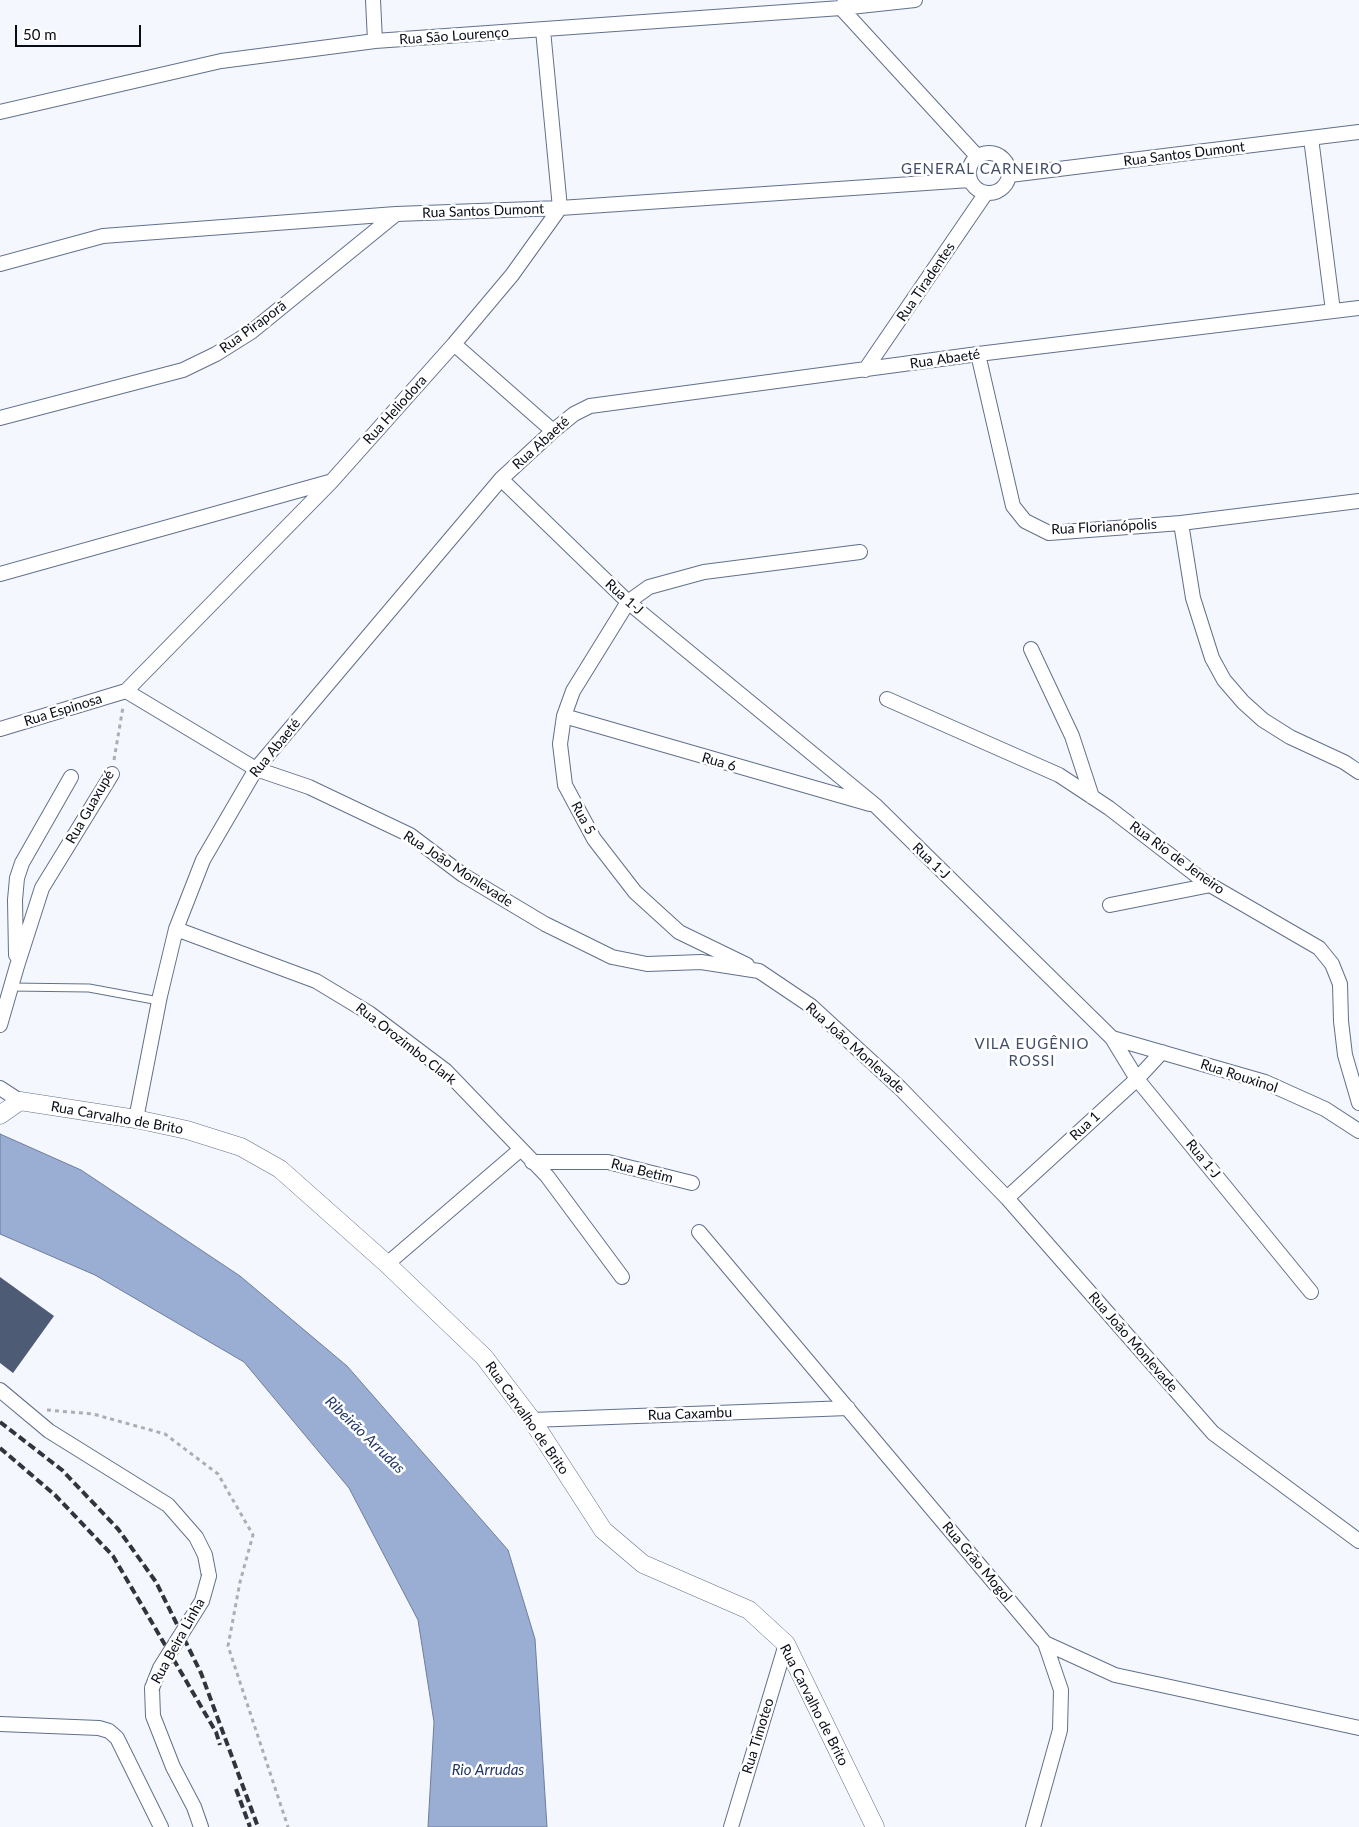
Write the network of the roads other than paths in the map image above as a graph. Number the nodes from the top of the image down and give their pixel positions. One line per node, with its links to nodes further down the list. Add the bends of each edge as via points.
1 (373, 0): 5 (street)
2 (914, 0): 3 (street, Rua São Lourenço)
3 (844, 4): 4 (street, Rua São Lourenço); 9 (street)
4 (543, 30): 5 (street, Rua São Lourenço); 13 (street)
5 (375, 41): 6 (street, Rua São Lourenço, via 221,62)
6 (0, 112)
7 (1359, 132): 8 (street, Rua Santos Dumont)
8 (1311, 138): 10 (street, Rua Santos Dumont); 17 (street)
9 (977, 156): 10 (street, via 990,152 1003,157 1010,168); 11 (street, via 970,167)
10 (1010, 175): 12 (street, via 1004,187)
11 (970, 180): 12 (street, via 976,189); 13 (street, Rua Santos Dumont)
12 (986, 193): 20 (street, Rua Tiradentes)
13 (560, 208): 14 (street, Rua Santos Dumont); 18 (street, Rua Heliodora, via 512,275)
14 (396, 214): 15 (street, Rua Santos Dumont, via 102,236); 21 (street, Rua Piraporã, via 251,332 216,354 183,370)
15 (0, 264)
16 (1359, 308): 17 (street, Rua Abaeté)
17 (1334, 312): 19 (street, Rua Abaeté)
18 (454, 344): 22 (street); 24 (street, Rua Heliodora)
19 (978, 354): 20 (street, Rua Abaeté); 26 (street, Rua Florianópolis, via 1012,506 1024,520 1050,533)
20 (865, 370): 22 (street, Rua Abaeté, via 590,406)
21 (0, 418)
22 (553, 431): 23 (street, Rua Abaeté)
23 (501, 479): 29 (street, Rua 1-J); 35 (street, Rua Abaeté)
24 (331, 482): 28 (street); 31 (street)
25 (1359, 501): 26 (street, Rua Florianópolis)
26 (1181, 523): 36 (street, via 1193,598 1212,658 1224,680 1263,720 1290,738)
27 (860, 552): 29 (street, via 704,572 650,587)
28 (0, 574)
29 (628, 602): 33 (street, Rua 5, via 573,691); 40 (street, Rua 1-J)
30 (1031, 649): 39 (street, via 1072,736)
31 (126, 692): 34 (street, Rua Espinosa); 35 (street, Rua João Monlevade)
32 (887, 699): 39 (street, Rua Rio de Jeneiro, via 1059,774)
33 (564, 716): 40 (street, Rua 6); 45 (street, Rua 5, via 560,744 565,785 594,839 635,892 680,932)
34 (0, 729)
35 (256, 769): 43 (street, Rua Abaeté, via 203,860); 45 (street, Rua João Monlevade, via 309,787 410,835 463,875 544,924 612,957 647,964 701,962)
36 (1359, 772)
37 (112, 774): 44 (street, Rua Guaxupé, via 42,888)
38 (71, 777): 44 (street, via 22,863 17,878)
39 (1092, 797): 41 (street, Rua Rio de Jeneiro)
40 (876, 806): 49 (street, Rua 1-J)
41 (1210, 885): 42 (street); 54 (street, Rua Rio de Jeneiro, via 1319,948 1332,964 1340,984 1345,1055)
42 (1110, 905)
43 (176, 929): 47 (street, Rua Abaeté); 58 (street, Rua Orozimbo Clark, via 316,980 369,1013 446,1071)
44 (16, 966): 46 (street, Rua Guaxupé)
45 (759, 971): 61 (street, Rua João Monlevade, via 825,1018 900,1088)
46 (11, 987): 47 (lane, via 89,988); 48 (street, Rua Guaxupé)
47 (159, 1001): 56 (street, Rua Abaeté)
48 (0, 1025)
49 (1112, 1038): 50 (street, Rua Rouxinol); 51 (street, Rua 1-J)
50 (1162, 1052): 51 (street, Rua 1); 57 (street, Rua Rouxinol, via 1264,1082 1325,1109)
51 (1137, 1079): 61 (street, Rua 1); 65 (street, Rua 1-J)
52 (0, 1088): 53 (street, Rua Carvalho de Brito)
53 (20, 1101): 55 (street); 56 (street, Rua Carvalho de Brito)
54 (1359, 1103)
55 (0, 1115)
56 (136, 1118): 63 (street, Rua Carvalho de Brito, via 242,1147 280,1169)
57 (1359, 1131)
58 (521, 1149): 59 (street, Rua Orozimbo Clark); 63 (street)
59 (532, 1162): 60 (street, Rua Betim, via 608,1162); 64 (street, Rua Orozimbo Clark, via 547,1176)
60 (692, 1183)
61 (1007, 1198): 69 (street, Rua João Monlevade, via 1213,1434)
62 (699, 1232): 67 (street, Rua Grão Mogol)
63 (387, 1264): 68 (street, Rua Carvalho de Brito, via 484,1357)
64 (622, 1277)
65 (1311, 1292)
66 (0, 1390): 74 (street, Rua Beira Linha, bridge, via 49,1431 168,1506 196,1537 205,1555 210,1576 202,1601 160,1668 152,1688 152,1716 173,1767)
67 (848, 1408): 68 (street, Rua Caxambu); 70 (street, Rua Grão Mogol)
68 (532, 1420): 71 (street, Rua Carvalho de Brito, via 603,1530 643,1564 749,1610)
69 (1359, 1541)
70 (1045, 1643): 73 (street, Rua Grão Mogol, via 1115,1676); 80 (street, via 1061,1690 1060,1730)
71 (786, 1644): 78 (street, Rua Timoteo); 79 (street, Rua Carvalho de Brito)
72 (0, 1724): 75 (street, via 109,1731 116,1738)
73 (1359, 1728)
74 (194, 1806): 76 (street, Rua Beira Linha); 77 (street, Rua Beira Linha)
75 (161, 1827)
76 (195, 1827)
77 (201, 1827)
78 (731, 1827)
79 (875, 1827)
80 (1033, 1827)

